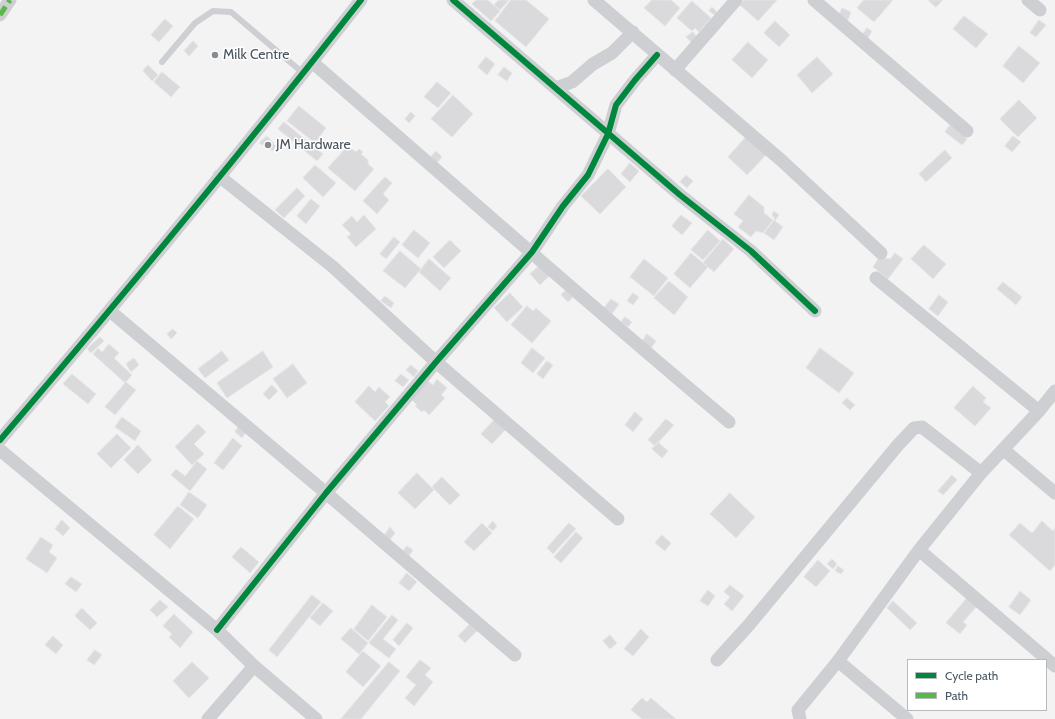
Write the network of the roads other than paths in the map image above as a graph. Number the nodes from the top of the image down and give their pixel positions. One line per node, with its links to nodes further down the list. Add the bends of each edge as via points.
1 (10, 0): 9 (street)
2 (361, 0): 13 (street)
3 (453, 0): 16 (street)
4 (594, 0): 10 (street)
5 (736, 0): 14 (street)
6 (814, 0): 17 (street)
7 (1028, 0): 8 (street)
8 (1040, 10)
9 (0, 15)
10 (633, 32): 11 (street); 16 (street, via 612,52 592,64 572,82)
11 (658, 55): 14 (street); 18 (street, via 616,105)
12 (162, 62): 15 (lane, via 195,23 212,11 231,12)
13 (312, 62): 15 (street); 20 (street)
14 (675, 70): 21 (street, via 781,160)
15 (303, 73): 19 (street)
16 (556, 88): 18 (street)
17 (966, 131)
18 (608, 134): 20 (street, via 588,175); 24 (street, via 751,251)
19 (219, 176): 23 (street); 25 (street, via 333,267)
20 (532, 252): 25 (street); 28 (street, via 628,338)
21 (881, 253)
22 (876, 278): 27 (street)
23 (110, 311): 29 (street); 33 (street)
24 (815, 311)
25 (436, 362): 33 (street); 35 (street)
26 (1055, 391): 27 (street)
27 (1039, 411): 31 (street)
28 (729, 422)
29 (0, 440)
30 (0, 450): 37 (street)
31 (1004, 450): 32 (street); 34 (street)
32 (981, 473): 36 (street); 41 (street, via 922,427 914,428)
33 (326, 493): 37 (street); 38 (street)
34 (1055, 493)
35 (618, 519)
36 (919, 550): 39 (street); 42 (street)
37 (217, 630): 43 (street)
38 (515, 655)
39 (1047, 659)
40 (1047, 659): 44 (street)
41 (717, 660)
42 (838, 661): 47 (street, via 798,710); 48 (street)
43 (254, 666): 45 (street); 46 (street)
44 (1055, 666)
45 (208, 719)
46 (316, 719)
47 (800, 719)
48 (907, 719)

